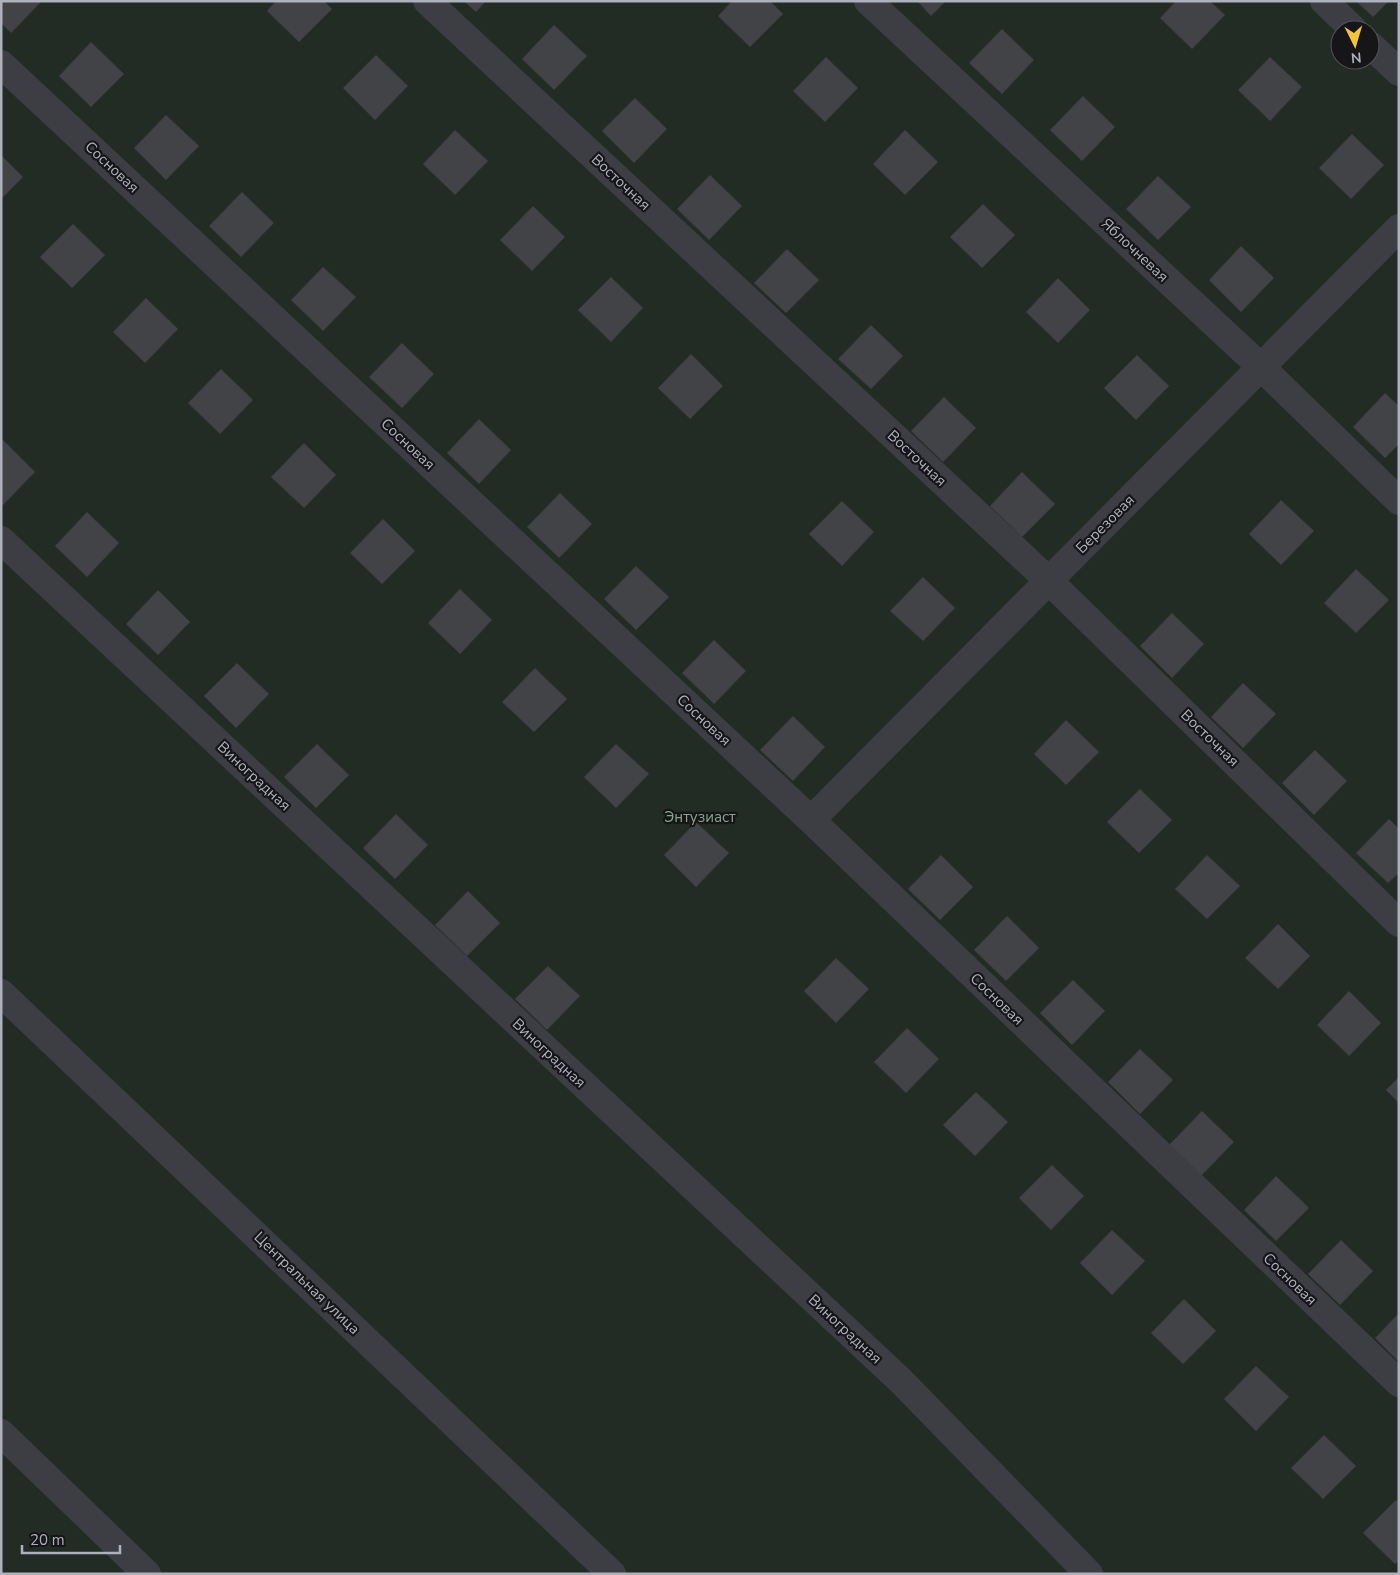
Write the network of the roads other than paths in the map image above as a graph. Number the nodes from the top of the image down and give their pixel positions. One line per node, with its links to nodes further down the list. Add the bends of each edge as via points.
1 (428, 1): 12 (street, Восточная)
2 (868, 1): 9 (street, Яблочневая)
3 (1324, 1): 4 (street)
4 (1344, 20)
5 (1380, 54): 7 (street)
6 (1, 64): 13 (street, Сосновая)
7 (1399, 72)
8 (1399, 228): 9 (street, Березовая)
9 (1261, 367): 10 (street, Яблочневая); 12 (street, Березовая)
10 (1399, 502)
11 (1, 540): 20 (street, Виноградная, via 901,1382)
12 (1049, 581): 13 (street, Березовая); 14 (street, Восточная)
13 (811, 820): 16 (street, Сосновая)
14 (1399, 923)
15 (1, 993): 19 (street, Центральная улица)
16 (1399, 1383)
17 (1, 1433): 18 (street)
18 (147, 1574)
19 (612, 1574)
20 (1089, 1574)

